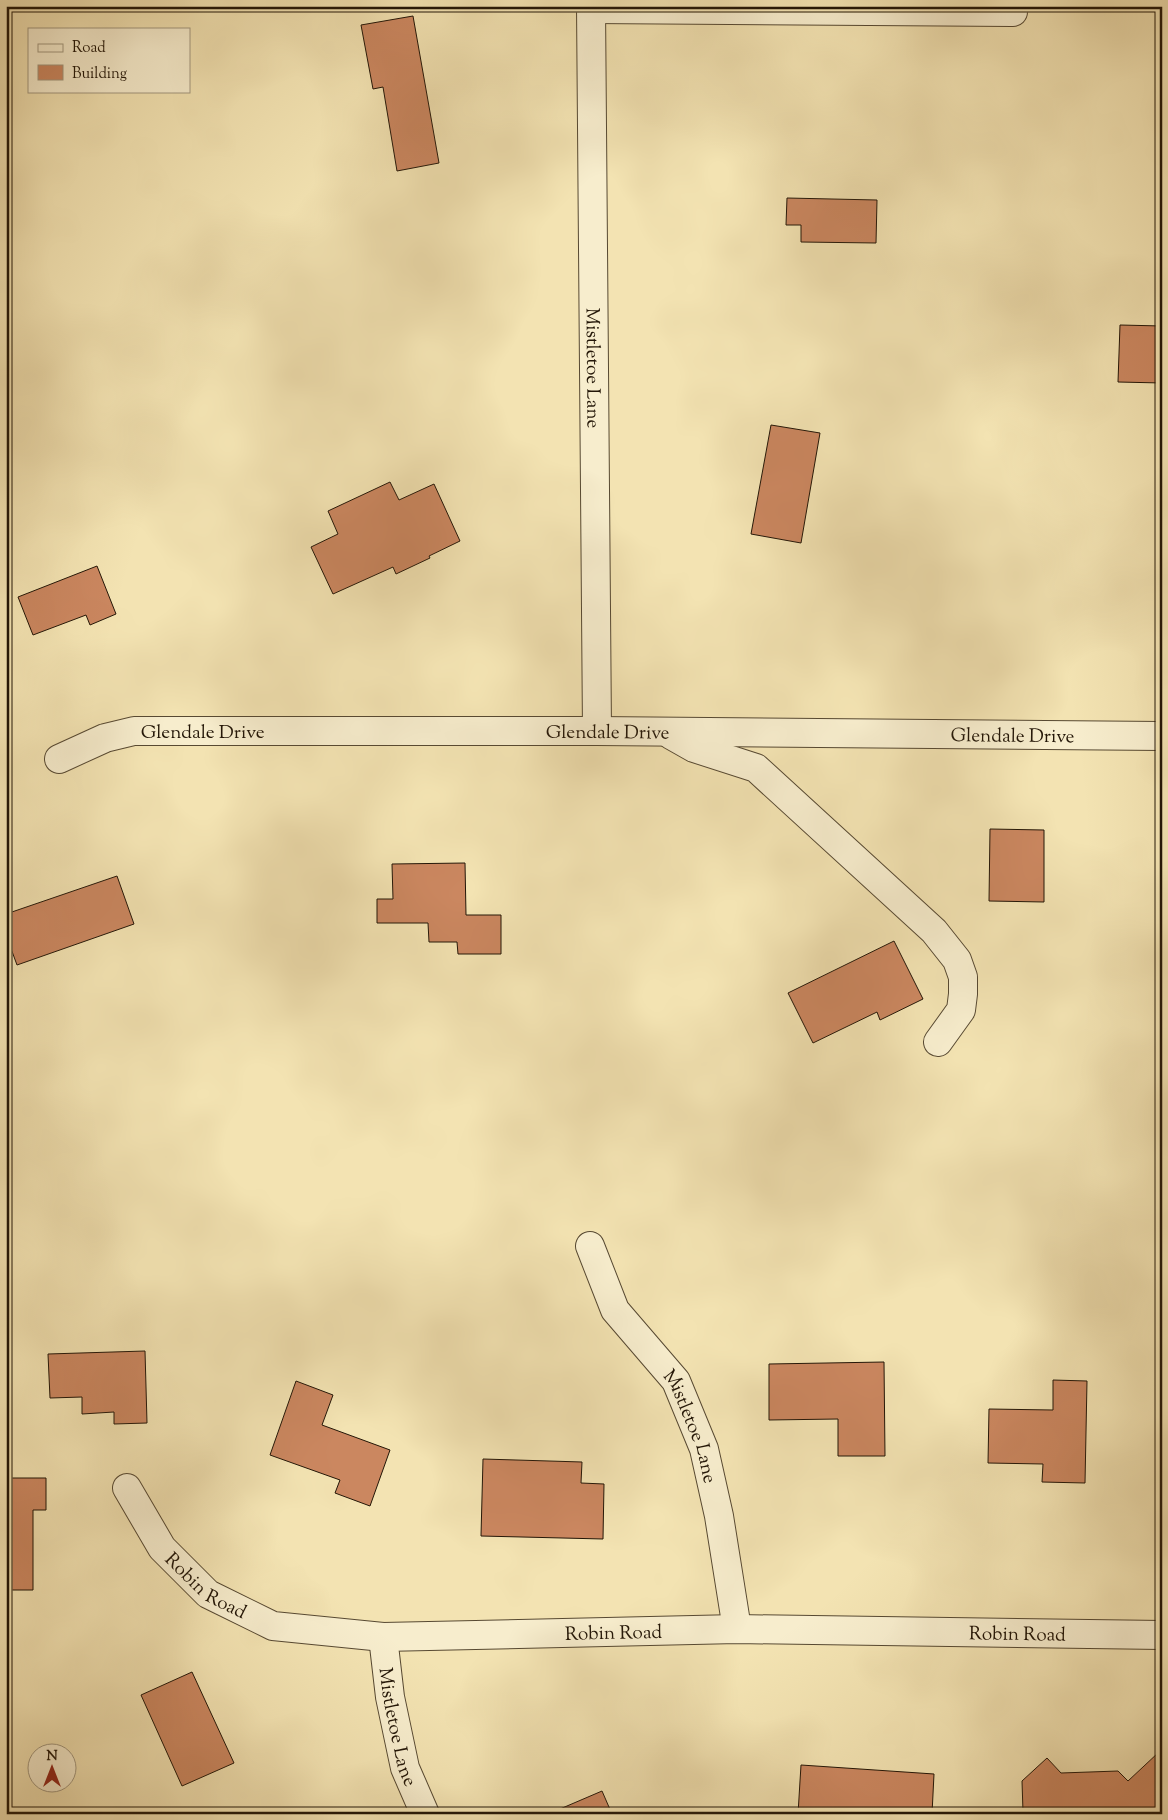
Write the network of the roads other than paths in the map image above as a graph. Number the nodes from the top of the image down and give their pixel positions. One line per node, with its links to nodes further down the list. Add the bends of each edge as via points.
1 (591, 8): 2 (street); 3 (street, Mistletoe Lane)
2 (1013, 12)
3 (597, 730): 4 (street, Glendale Drive); 6 (street, Glendale Drive, via 134,730 105,738)
4 (663, 732): 5 (street, Glendale Drive); 7 (street, via 694,748 756,768 934,931 957,960 963,977 960,1010)
5 (1162, 736)
6 (59, 759)
7 (938, 1042)
8 (590, 1246): 10 (street, Mistletoe Lane, via 615,1310 676,1381 704,1449 719,1516)
9 (126, 1488): 12 (street, Robin Road, via 162,1548 208,1594 273,1626)
10 (736, 1629): 11 (street, Robin Road); 12 (street, Robin Road)
11 (1162, 1635)
12 (383, 1636): 13 (street, Mistletoe Lane, via 390,1697 404,1768)
13 (424, 1814)

